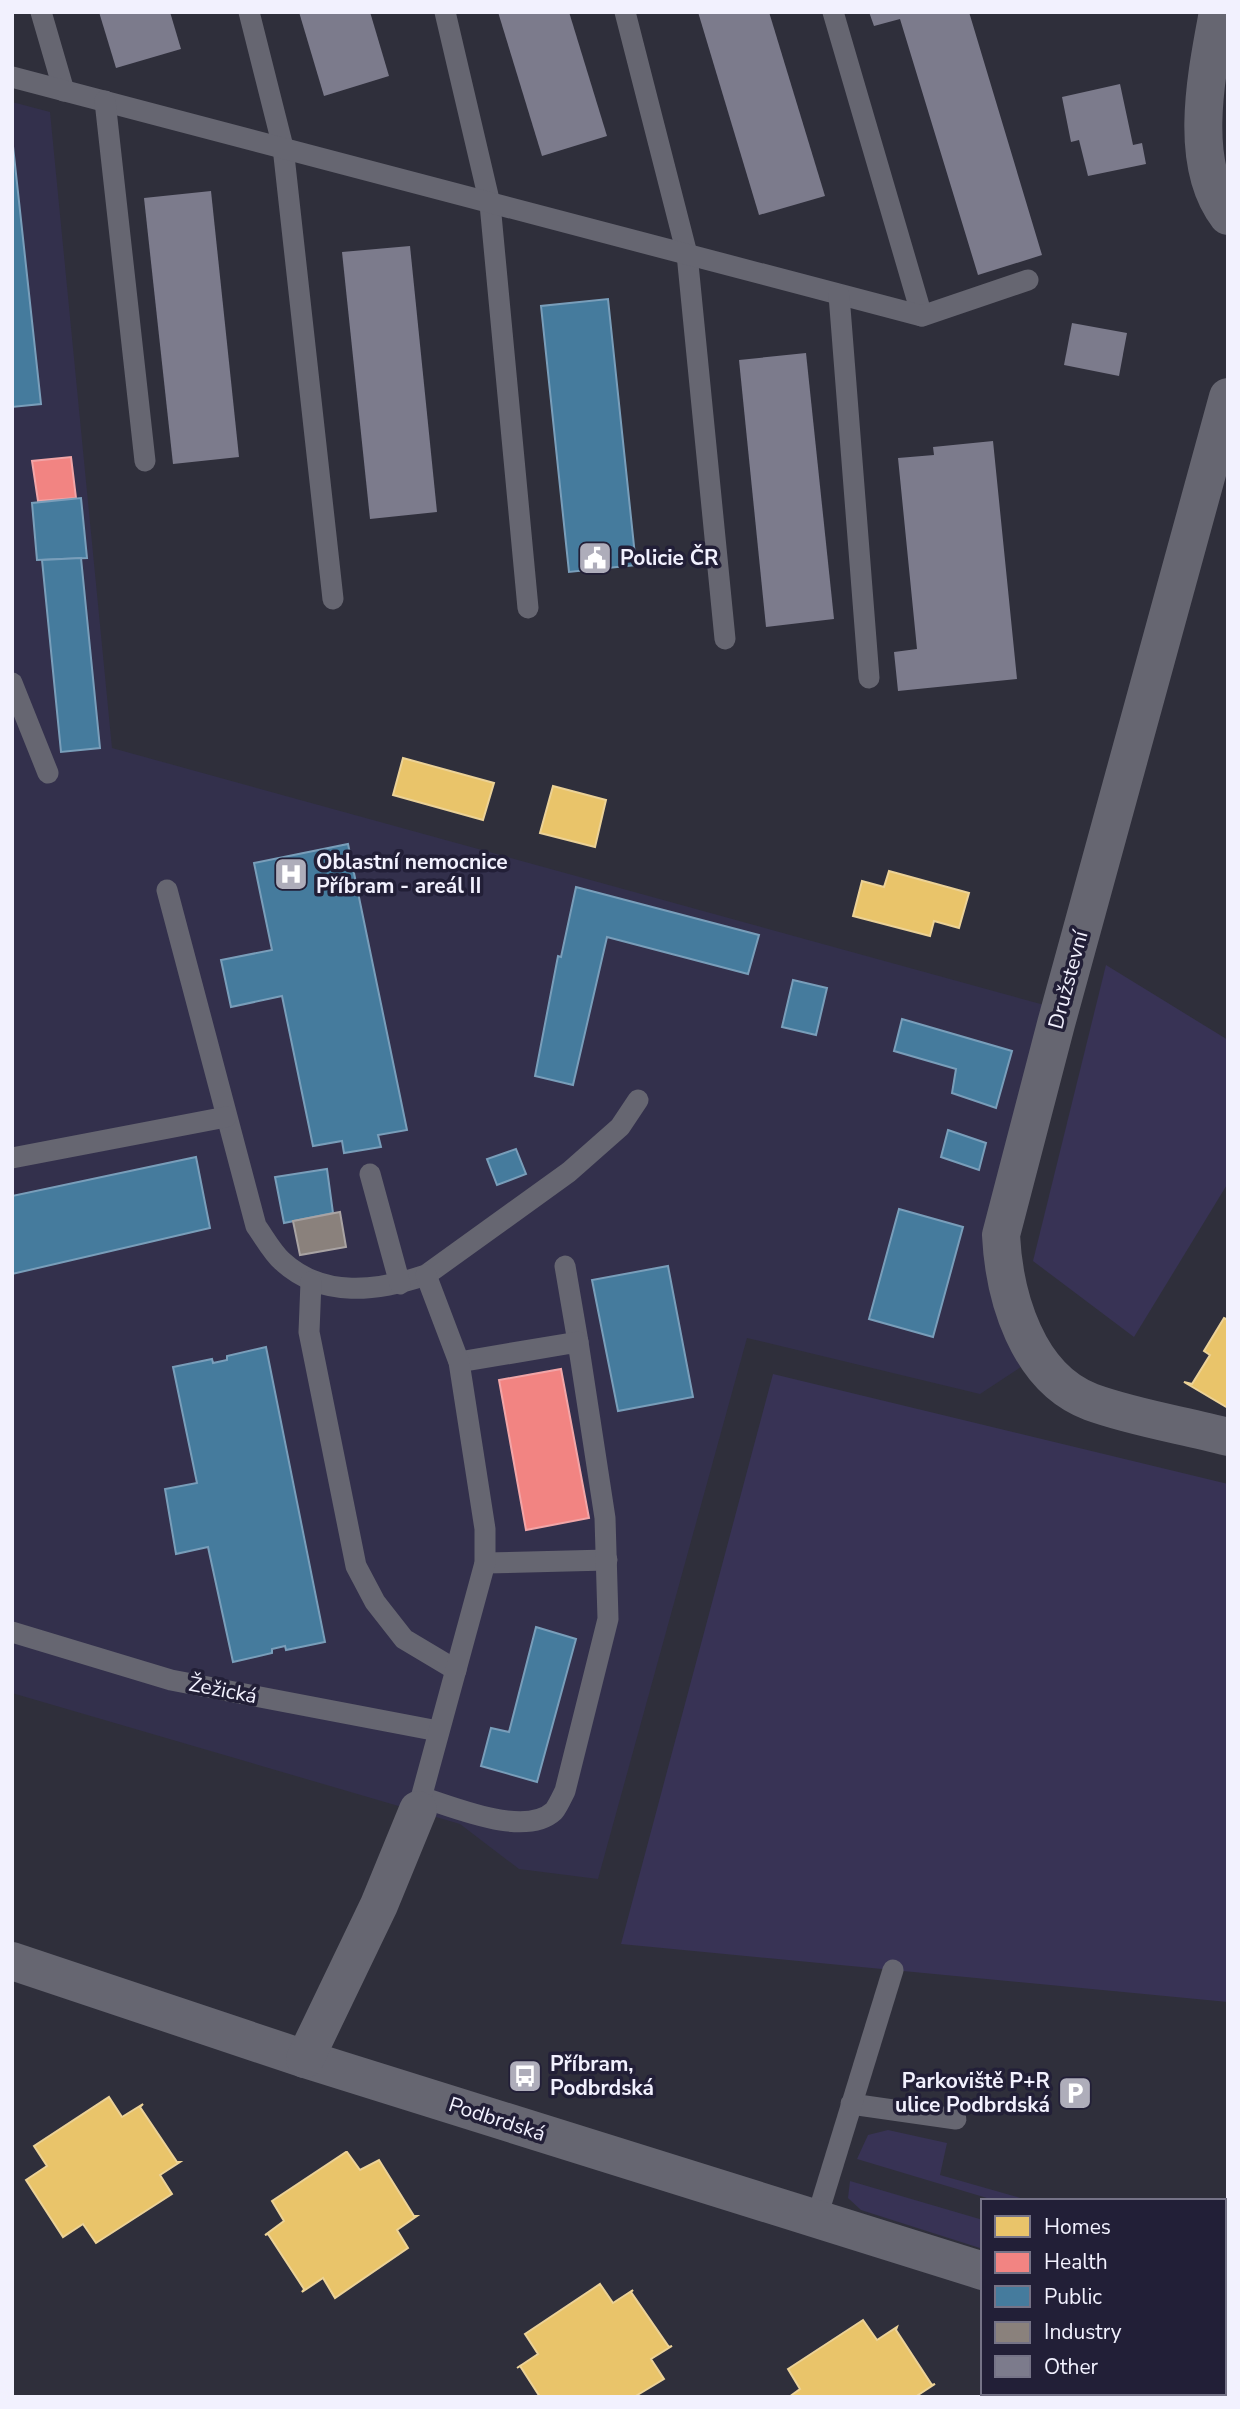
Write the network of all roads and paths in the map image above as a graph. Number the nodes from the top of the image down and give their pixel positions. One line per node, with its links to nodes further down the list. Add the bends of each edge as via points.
1 (41, 12): 8 (lane)
2 (249, 12): 10 (lane)
3 (445, 12): 11 (lane)
4 (625, 12): 13 (lane)
5 (833, 12): 16 (lane)
6 (1218, 12): 12 (street, via 1203,109 1207,170)
7 (12, 76): 8 (lane)
8 (64, 90): 9 (lane)
9 (105, 102): 10 (lane); 18 (lane)
10 (283, 147): 11 (lane); 19 (lane)
11 (490, 204): 13 (lane); 20 (lane)
12 (1228, 216)
13 (688, 254): 15 (lane); 21 (lane)
14 (1028, 280): 16 (lane)
15 (839, 296): 16 (lane); 22 (lane)
16 (922, 316)
17 (1228, 397): 36 (street, Družstevní, via 1002,1235 1011,1302 1030,1345 1067,1389 1091,1402)
18 (145, 461)
19 (332, 598)
20 (528, 608)
21 (725, 639)
22 (869, 678)
23 (12, 683): 24 (lane)
24 (48, 773)
25 (167, 890): 27 (lane)
26 (638, 1100): 31 (lane, via 620,1127 569,1172)
27 (226, 1116): 28 (lane); 32 (lane, via 256,1226 281,1261)
28 (12, 1158)
29 (370, 1174): 33 (lane)
30 (565, 1266): 34 (lane)
31 (426, 1275): 33 (lane); 35 (lane)
32 (311, 1282): 33 (lane, via 351,1290); 40 (lane, via 309,1332 356,1566 374,1602 404,1639)
33 (400, 1284)
34 (578, 1342): 35 (lane); 37 (lane, via 606,1518)
35 (460, 1362): 38 (lane, via 485,1529)
36 (1228, 1437)
37 (607, 1560): 38 (lane); 42 (lane, via 608,1619 565,1791 554,1810 536,1821 510,1822)
38 (485, 1563): 40 (lane)
39 (12, 1632): 41 (lane, Žežická, via 171,1680)
40 (456, 1670): 41 (lane)
41 (438, 1731): 42 (lane)
42 (420, 1803): 45 (street, via 379,1905)
43 (12, 1961): 45 (street, Podbrdská)
44 (893, 1970): 46 (lane)
45 (306, 2059): 48 (street, Podbrdská)
46 (850, 2104): 47 (lane); 48 (lane)
47 (956, 2119)
48 (817, 2217): 49 (street, Podbrdská)
49 (981, 2270)

